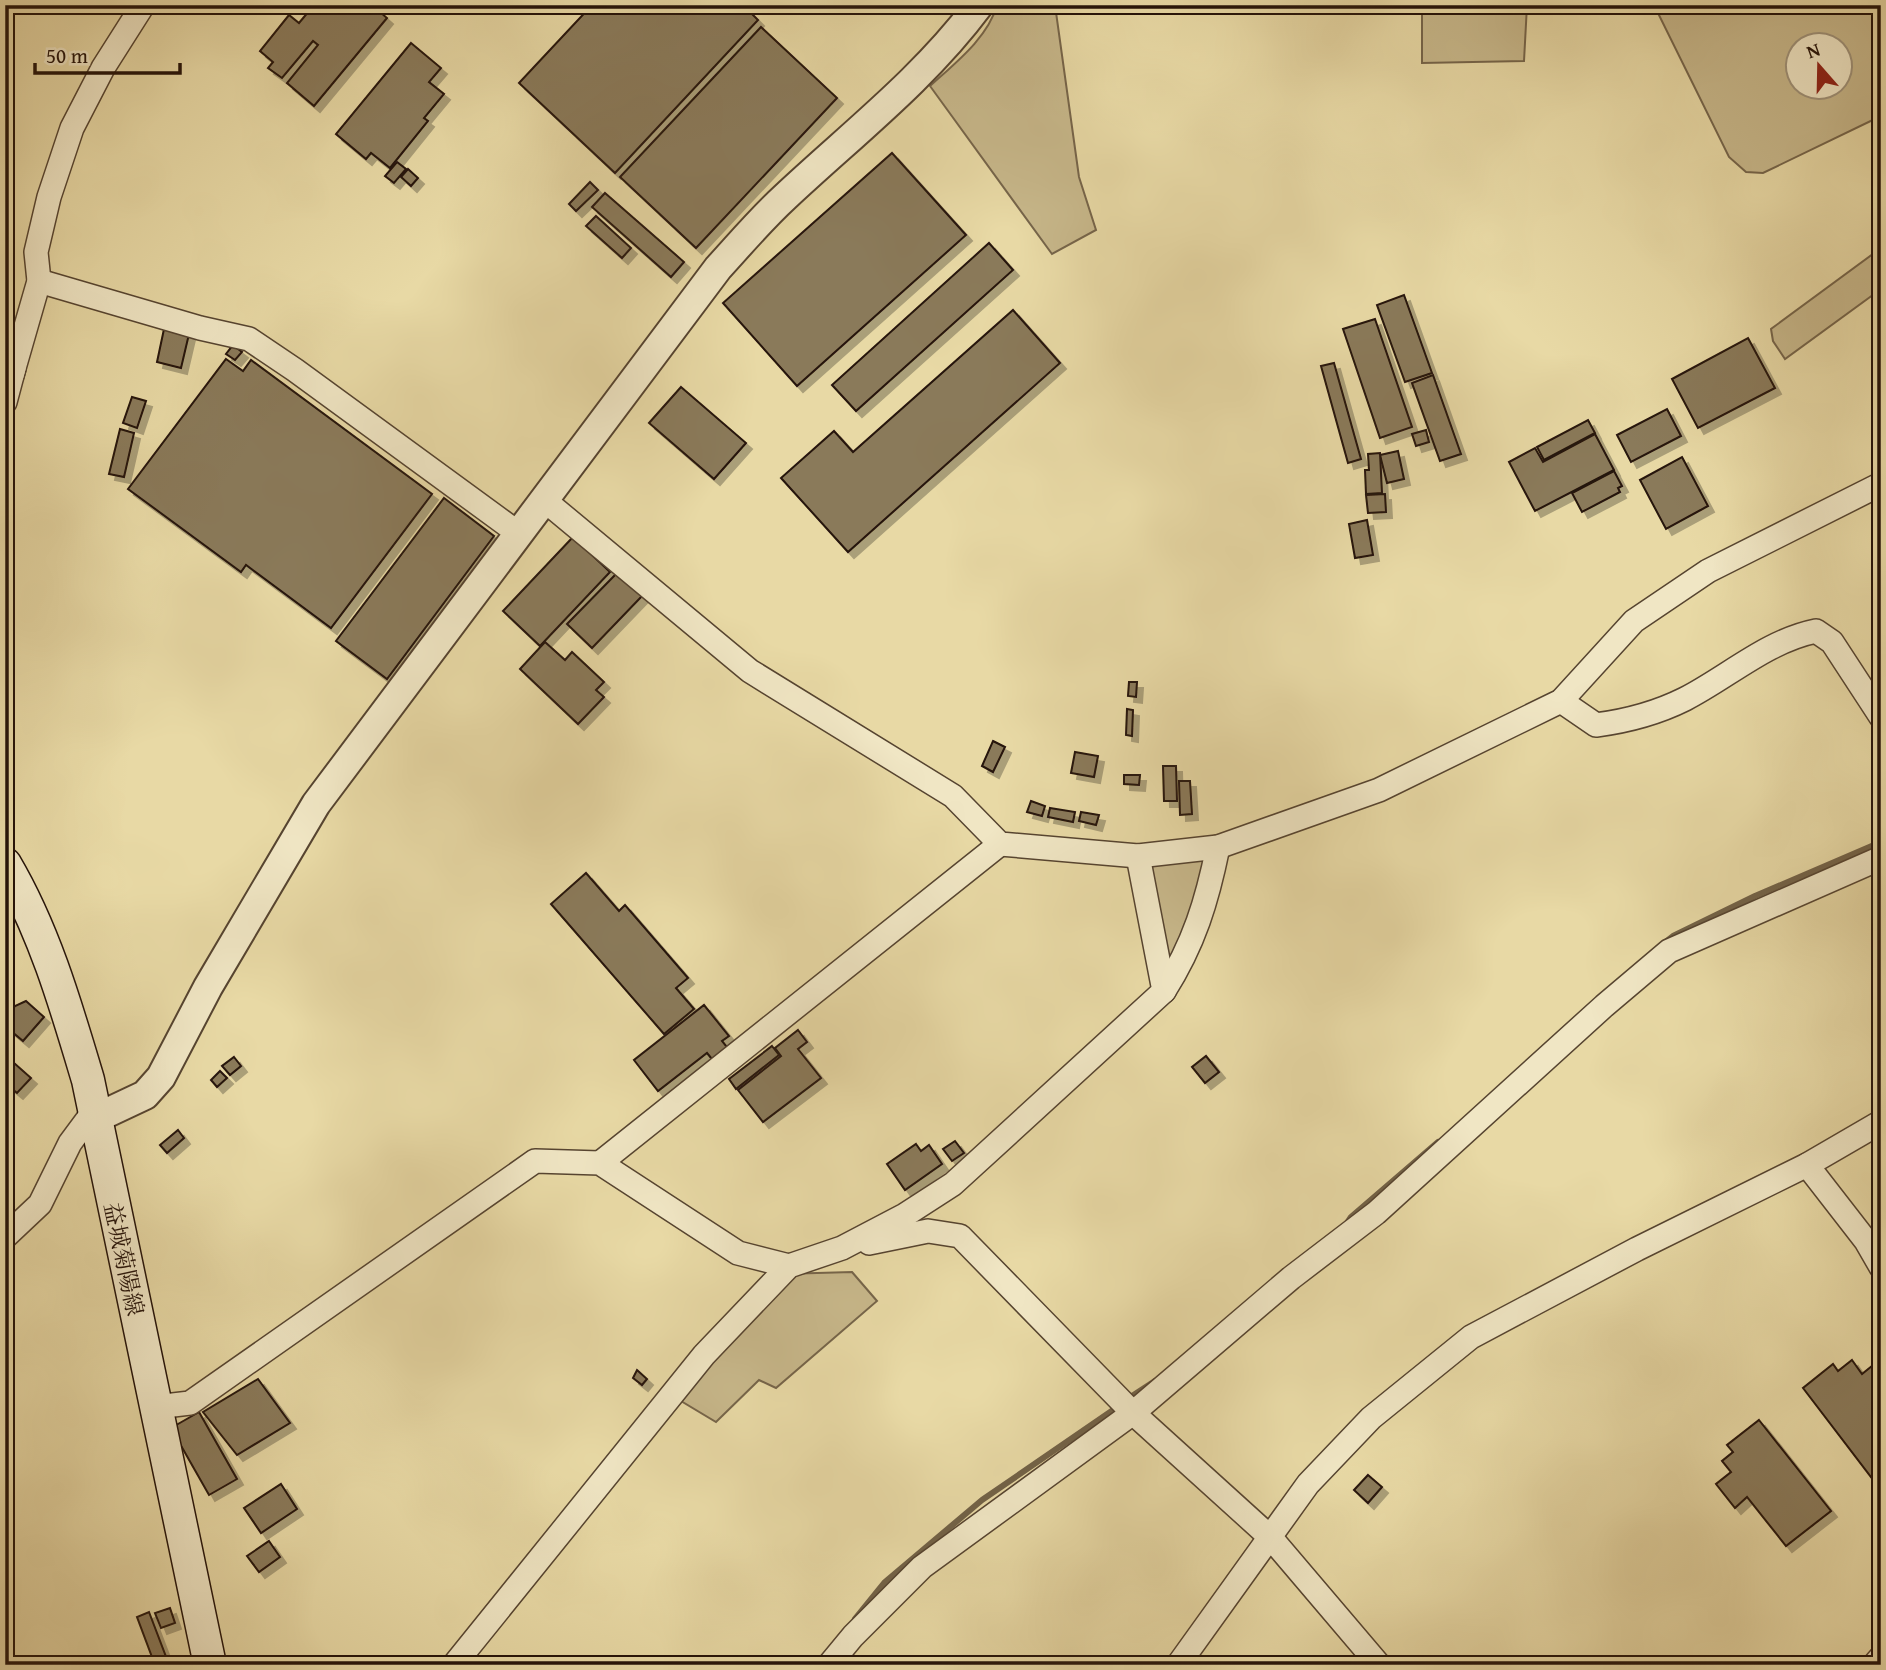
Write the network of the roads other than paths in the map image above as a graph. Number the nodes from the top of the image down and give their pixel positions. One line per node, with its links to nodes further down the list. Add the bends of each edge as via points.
1 (143, 5): 3 (street, via 72,128 36,252)
2 (979, 5): 7 (street, via 948,46 782,200 718,268)
3 (39, 281): 4 (street); 8 (street, via 249,339)
4 (10, 373): 5 (street)
5 (5, 402)
6 (1881, 484): 9 (street, via 1708,571 1634,621)
7 (543, 499): 8 (street); 11 (street, via 750,671 953,796)
8 (518, 533): 17 (street, via 316,804 208,986 161,1077 145,1095)
9 (1561, 701): 10 (street, via 1596,725 1618,722 1685,699 1765,651 1816,631 1832,642); 12 (street, via 1379,790)
10 (1881, 717)
11 (1000, 844): 13 (street); 19 (street)
12 (1218, 847): 13 (street); 16 (street, via 1208,896 1183,962)
13 (1138, 856): 16 (street)
14 (1881, 859): 26 (street, via 1669,951 1376,1213 1291,1278)
15 (5, 863): 17 (main road, 益城菊陽線, via 61,988)
16 (1164, 991): 22 (street, via 953,1184)
17 (94, 1116): 21 (street, via 69,1143 40,1204); 25 (main road, 益城菊陽線)
18 (1881, 1122): 20 (street)
19 (600, 1163): 23 (street, via 738,1253); 25 (street, via 535,1161 190,1403)
20 (1807, 1165): 24 (street); 27 (street, via 1471,1337 1371,1418 1308,1484)
21 (5, 1237)
22 (842, 1248): 23 (street); 26 (street, via 928,1231 960,1236)
23 (789, 1266): 30 (street, via 704,1354)
24 (1881, 1267)
25 (156, 1407): 29 (main road, 益城菊陽線)
26 (1133, 1413): 27 (street); 31 (street, via 922,1567)
27 (1271, 1538): 32 (street); 33 (street)
28 (1881, 1657): 34 (street)
29 (210, 1665)
30 (454, 1665)
31 (829, 1665)
32 (1178, 1665)
33 (1380, 1665)
34 (1874, 1665)

